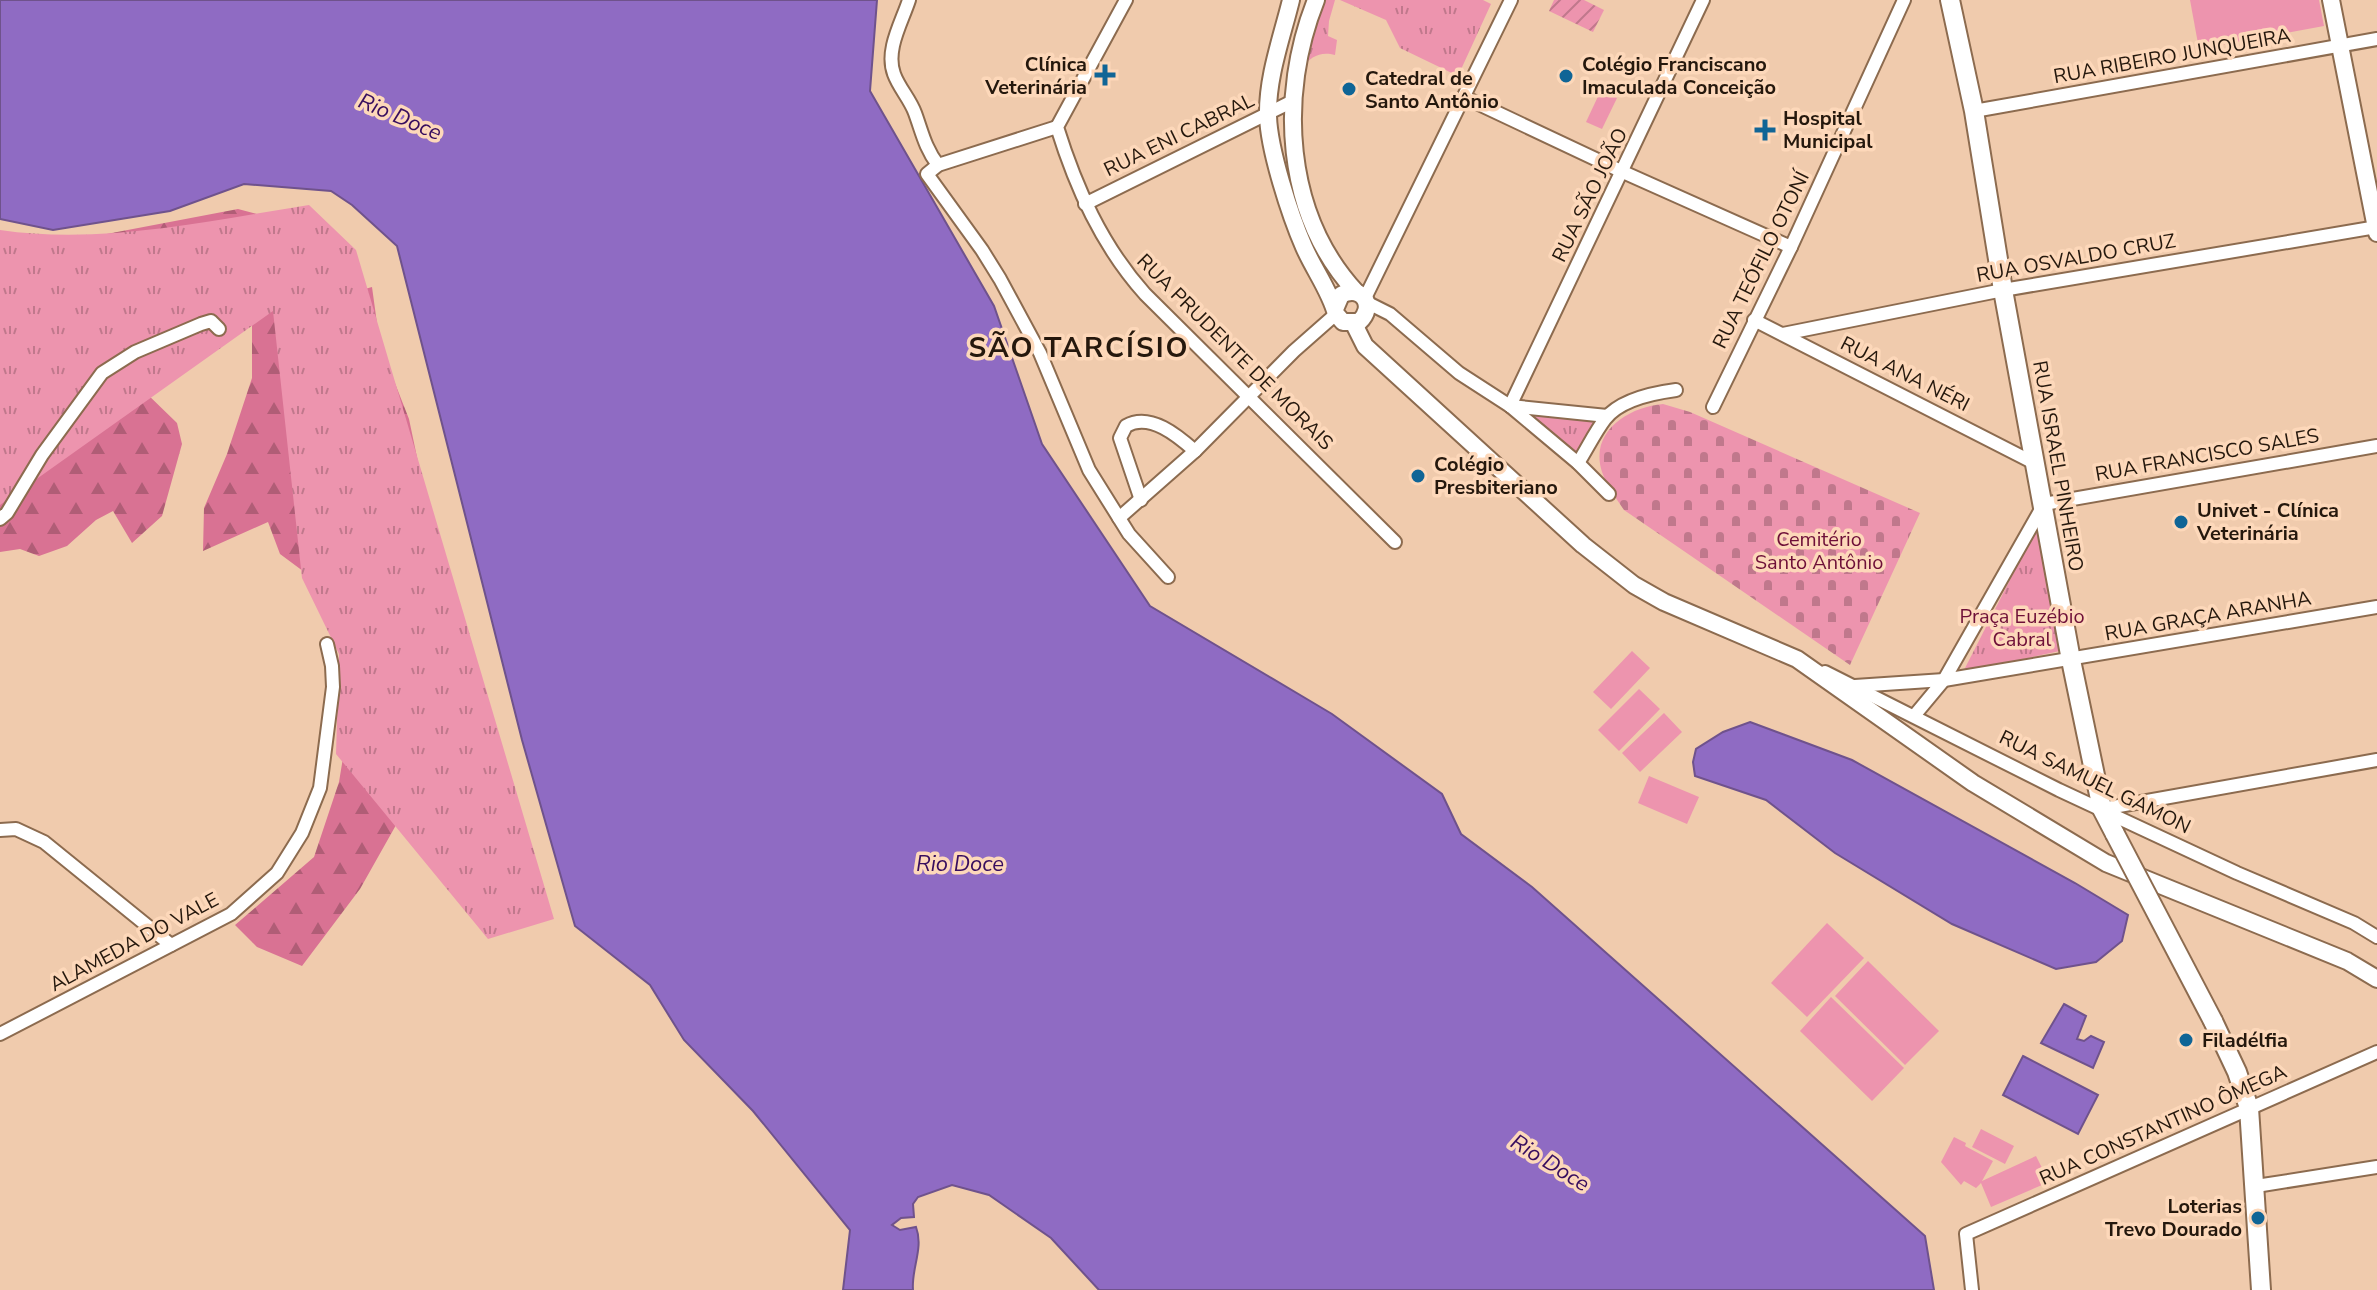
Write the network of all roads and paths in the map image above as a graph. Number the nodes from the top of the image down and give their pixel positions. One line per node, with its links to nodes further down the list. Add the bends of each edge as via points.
1 (909, 0): 17 (street, via 891,65)
2 (1126, 0): 16 (street)
3 (1291, 0): 15 (street)
4 (1316, 0): 13 (street, via 1297,54)
5 (1703, 0): 18 (street, RUA SÃO JOÃO)
6 (1904, 0): 21 (street, RUA TEÓFILO OTONÍ)
7 (1950, 0): 14 (main road, RUA ISRAEL PINHEIRO)
8 (2331, 0): 11 (street)
9 (1507, 1): 12 (street)
10 (2377, 39): 11 (street, RUA RIBEIRO JUNQUEIRA)
11 (2339, 46): 14 (street, RUA RIBEIRO JUNQUEIRA); 20 (street)
12 (1464, 97): 18 (street); 23 (street)
13 (1291, 102): 15 (street, RUA ENI CABRAL); 23 (street, via 1301,190 1313,227 1326,254)
14 (1974, 111): 22 (main road, RUA ISRAEL PINHEIRO)
15 (1268, 114): 19 (street, RUA ENI CABRAL); 24 (street, via 1303,246)
16 (1057, 127): 17 (street); 19 (street, RUA PRUDENTE DE MORAIS)
17 (938, 165): 41 (street, via 928,177 1000,279 1040,353 1089,470)
18 (1623, 172): 21 (street); 31 (street, RUA SÃO JOÃO)
19 (1085, 204): 30 (street, RUA PRUDENTE DE MORAIS, via 1130,277)
20 (2377, 229): 22 (street, RUA OSVALDO CRUZ)
21 (1791, 247): 25 (street, RUA TEÓFILO OTONÍ)
22 (2003, 290): 28 (street, RUA OSVALDO CRUZ); 37 (main road, RUA ISRAEL PINHEIRO)
23 (1363, 298): 24 (street, via 1341,295); 26 (street, via 1367,314); 31 (street)
24 (1336, 312): 26 (street, via 1343,322); 30 (street)
25 (1754, 320): 28 (street, RUA ANA NÉRI); 32 (street, RUA TEÓFILO OTONÍ)
26 (1354, 324): 47 (street, via 1365,346 1634,585)
27 (219, 329): 42 (street, via 211,321 201,324 109,367)
28 (1783, 334): 37 (street, RUA ANA NÉRI)
29 (1676, 390): 33 (street, via 1634,400)
30 (1249, 395): 35 (street); 43 (street, RUA PRUDENTE DE MORAIS)
31 (1510, 406): 33 (street); 36 (street)
32 (1713, 407)
33 (1607, 416): 36 (street)
34 (2377, 446): 40 (street, RUA FRANCISCO SALES)
35 (1195, 451): 39 (street); 39 (street, via 1158,426 1126,426 1120,438)
36 (1578, 463): 38 (street)
37 (2036, 464): 40 (main road, RUA ISRAEL PINHEIRO)
38 (1609, 494)
39 (1141, 500): 41 (street)
40 (2044, 504): 48 (main road, RUA ISRAEL PINHEIRO); 49 (street)
41 (1119, 518): 44 (street)
42 (0, 519)
43 (1395, 542)
44 (1168, 577)
45 (2377, 607): 48 (street, RUA GRAÇA ARANHA)
46 (327, 644): 56 (street, ALAMEDA DO VALE, via 333,687 322,774 302,833 277,873 255,894 231,914)
47 (1797, 659): 50 (street, RUA SAMUEL GAMON); 57 (street, via 1973,783 2106,863 2347,961)
48 (2071, 660): 49 (street, RUA GRAÇA ARANHA); 53 (main road, RUA ISRAEL PINHEIRO)
49 (1944, 680): 50 (street, RUA GRAÇA ARANHA); 51 (street)
50 (1855, 686): 51 (street, RUA SAMUEL GAMON)
51 (1914, 716): 53 (street, RUA SAMUEL GAMON)
52 (2377, 760): 53 (street)
53 (2102, 809): 55 (street, RUA SAMUEL GAMON); 60 (main road, RUA ISRAEL PINHEIRO, bridge, via 2213,1021)
54 (0, 830): 56 (street, via 16,829 44,842)
55 (2377, 937)
56 (171, 945): 58 (street, ALAMEDA DO VALE)
57 (2377, 979)
58 (0, 1034)
59 (2377, 1052): 60 (street, RUA CONSTANTINO ÔMEGA)
60 (2249, 1108): 62 (main road, RUA ISRAEL PINHEIRO); 63 (street, RUA CONSTANTINO ÔMEGA, via 1966,1234)
61 (2377, 1167): 62 (street)
62 (2256, 1186): 64 (main road, RUA ISRAEL PINHEIRO)
63 (1972, 1290)
64 (2261, 1290)

